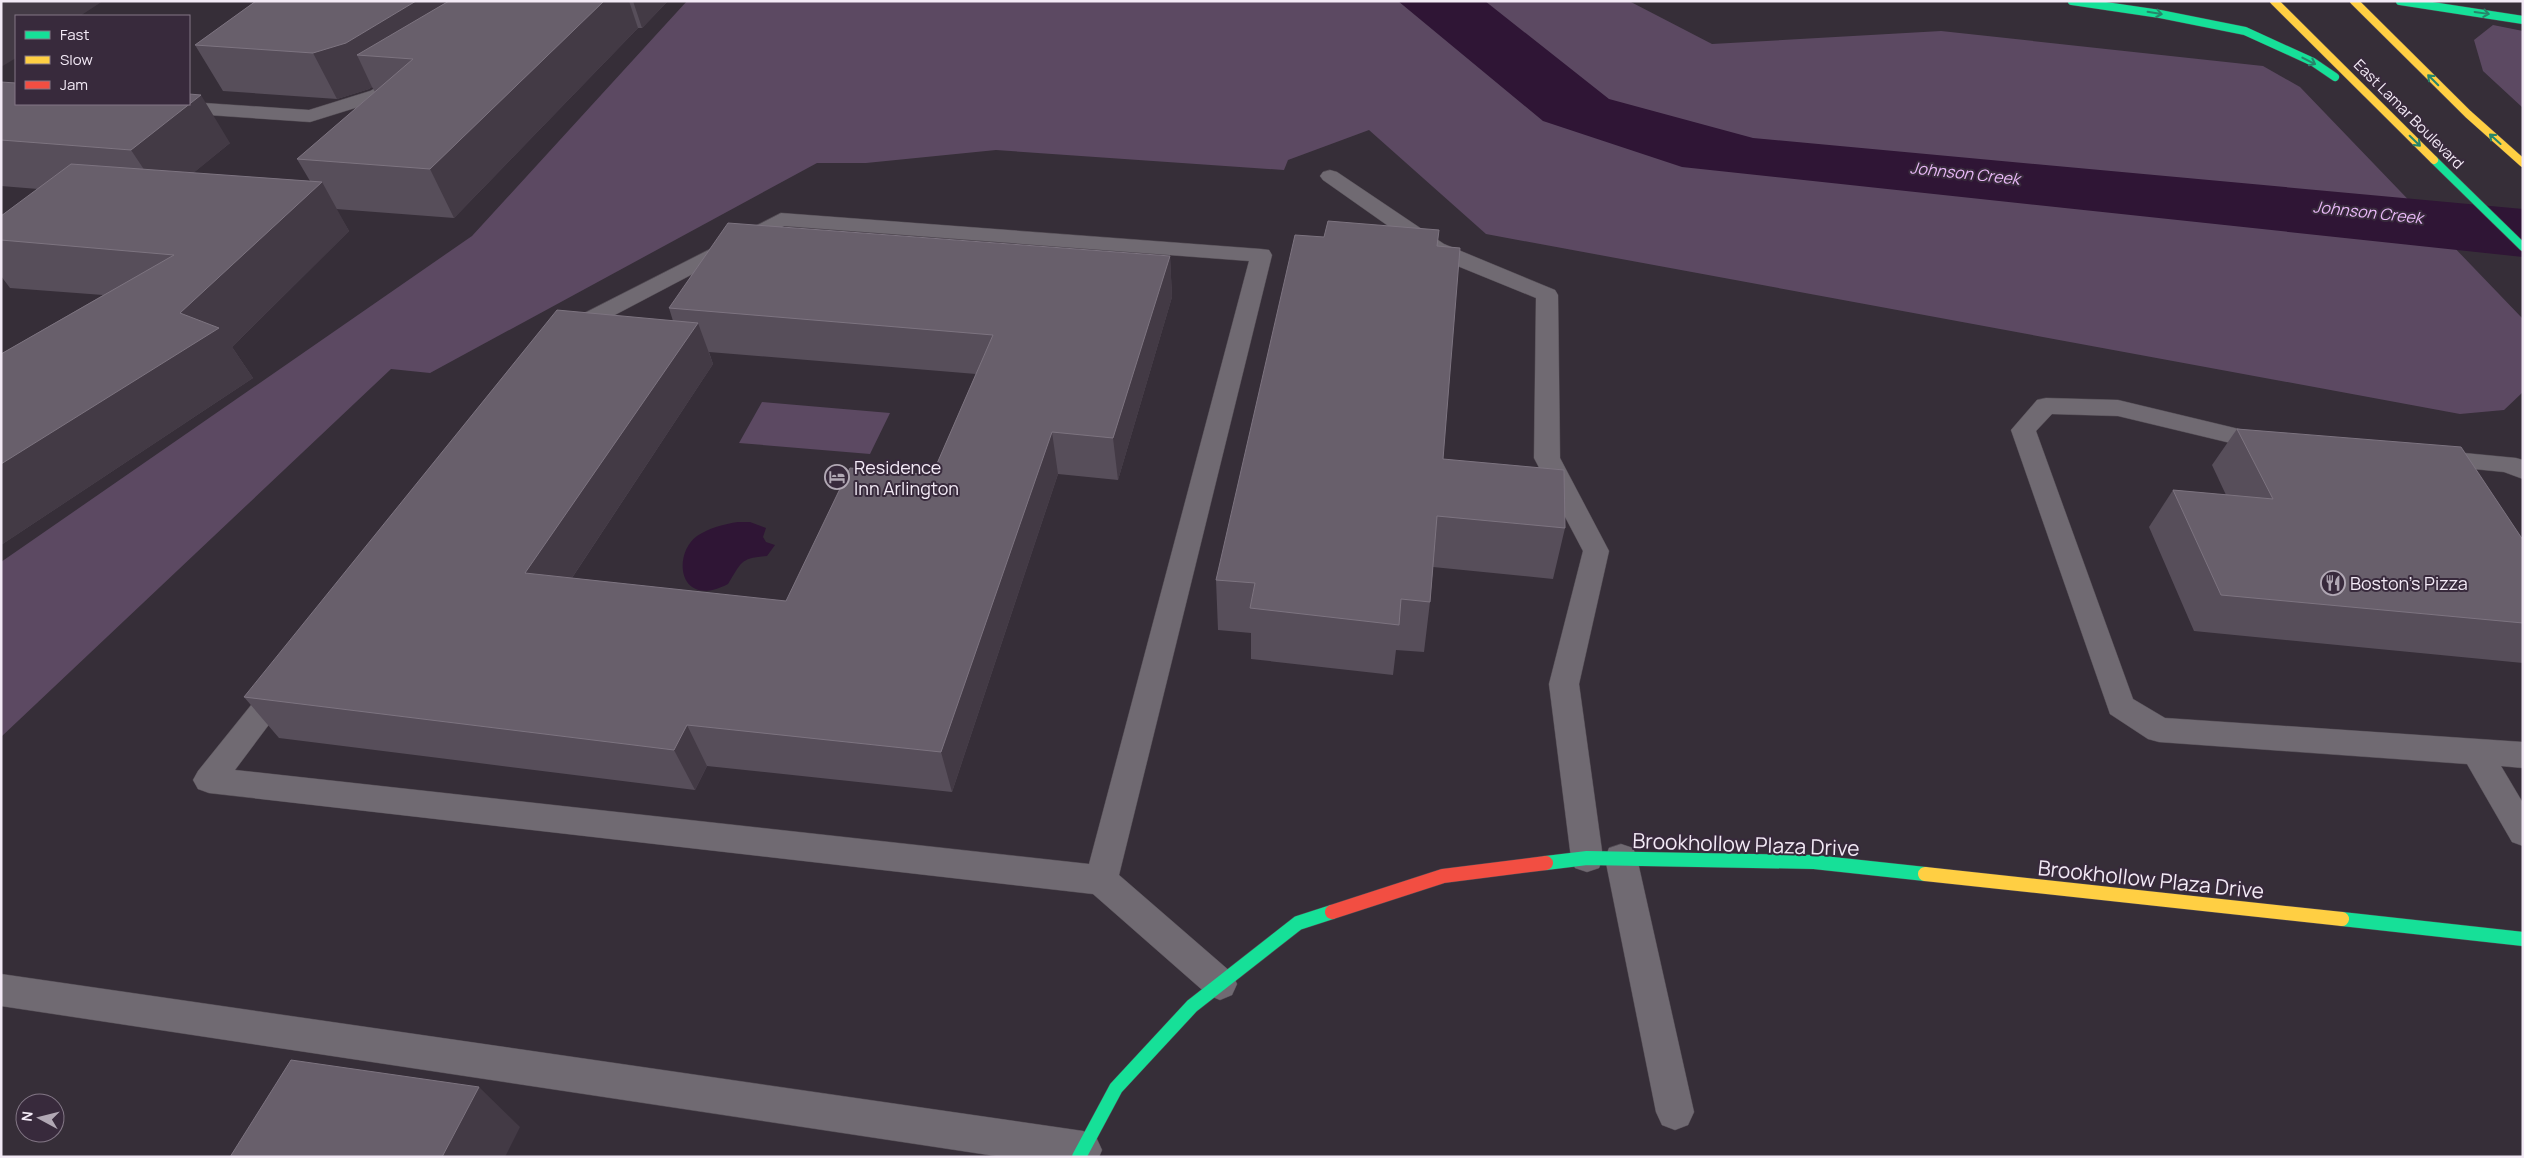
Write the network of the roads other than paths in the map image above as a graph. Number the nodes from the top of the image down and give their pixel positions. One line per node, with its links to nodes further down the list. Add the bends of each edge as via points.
1 (2072, 1): 8 (main road, one-way to 8, via 2245,31 2313,62)
2 (2274, 1): 8 (main road, East Lamar Boulevard)
3 (2354, 1): 9 (main road, one-way to 3)
4 (2400, 1): 5 (main road, one-way to 5)
5 (2523, 20)
6 (414, 71): 7 (lane, via 377,95 310,116)
7 (150, 105)
8 (2380, 107): 11 (main road, East Lamar Boulevard, one-way to 11)
9 (2523, 164)
10 (1330, 176): 20 (lane, via 1436,249 1547,295 1547,458 1596,552 1564,684)
11 (2523, 247)
12 (546, 346): 22 (lane, via 553,338 781,219 1261,255)
13 (2288, 445): 17 (lane, via 2258,443 2118,408 2046,406 2023,430 2121,706 2159,730)
14 (2408, 455): 15 (lane, via 2507,464)
15 (2523, 470)
16 (295, 670): 22 (lane, via 209,780)
17 (2476, 752): 18 (lane); 19 (lane)
18 (2523, 755)
19 (2523, 832)
20 (1587, 858): 21 (main road, Brookhollow Plaza Drive); 24 (main road, Brookhollow Plaza Drive, via 1443,876 1305,920)
21 (1621, 858): 23 (main road, Brookhollow Plaza Drive, via 1814,862); 26 (lane)
22 (1100, 880): 24 (lane)
23 (2523, 938)
24 (1220, 984): 27 (main road, Brookhollow Plaza Drive, via 1192,1006 1116,1088)
25 (1, 990): 27 (lane)
26 (1675, 1112)
27 (1081, 1153)

